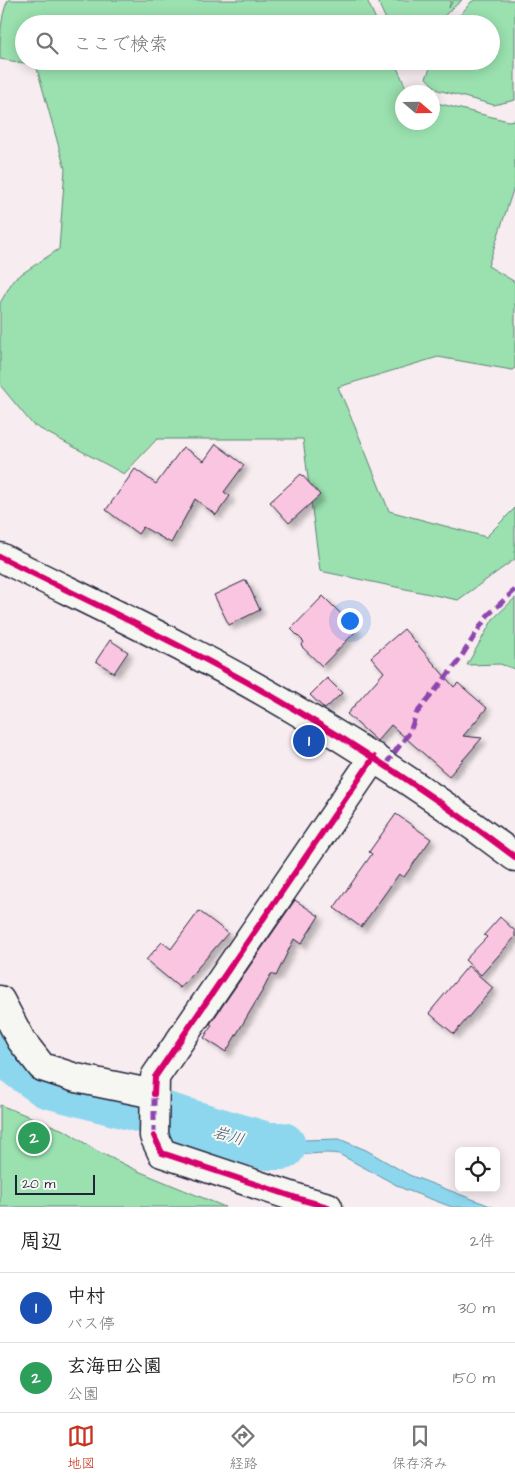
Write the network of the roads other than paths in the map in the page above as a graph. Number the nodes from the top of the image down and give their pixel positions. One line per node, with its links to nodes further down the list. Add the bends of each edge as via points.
1 (0, 557): 2 (street, via 203,659 292,707)
2 (374, 758): 3 (street); 5 (street, via 155,1077)
3 (515, 857)
4 (0, 1000): 5 (street, via 22,1040 42,1067 76,1078)
5 (154, 1094): 6 (street, via 154,1136 162,1153)
6 (328, 1207)

